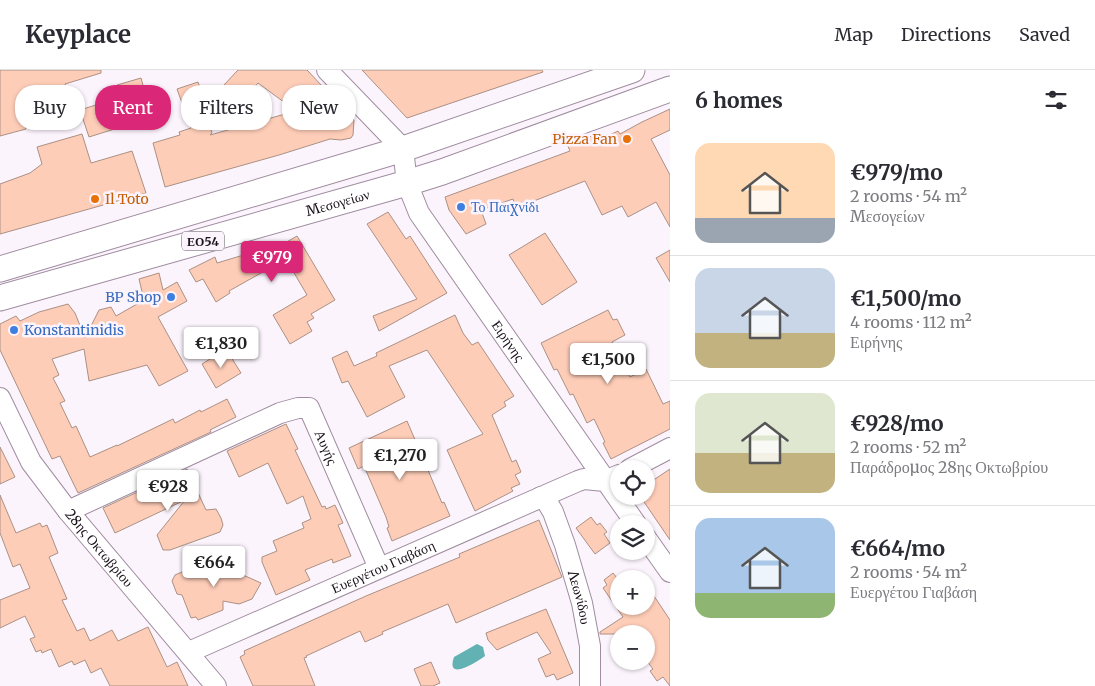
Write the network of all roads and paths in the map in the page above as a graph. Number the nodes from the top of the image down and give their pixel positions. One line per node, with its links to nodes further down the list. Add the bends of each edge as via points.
1 (327, 70): 4 (street)
2 (632, 70): 4 (main road, ΕΟ54)
3 (670, 89): 5 (main road, Μεσογείων / ΕΟ54)
4 (403, 149): 5 (street, Ειρήνης); 6 (main road, ΕΟ54)
5 (406, 183): 7 (main road, Μεσογείων / ΕΟ54); 10 (street, Ειρήνης, via 419,213)
6 (0, 269)
7 (0, 298)
8 (0, 398): 17 (street, 28ης Οκτωβρίου, via 31,462)
9 (670, 448): 11 (street)
10 (585, 452): 12 (street, Ειρήνης); 13 (street)
11 (647, 460)
12 (610, 479)
13 (578, 481): 14 (street, Ευεργέτου Γιαβάση); 16 (street, Ευεργέτου Γιαβάση)
14 (610, 481)
15 (610, 481): 16 (street, via 577,489)
16 (547, 505): 19 (street, Ευεργέτου Γιαβάση); 23 (street, Λεωνίδου, via 565,545 582,603 590,646)
17 (68, 511): 19 (street, Αυγής, via 280,413 309,408); 21 (street, 28ης Οκτωβρίου)
18 (655, 551): 20 (street)
19 (379, 568): 21 (street, Ευεργέτου Γιαβάση)
20 (670, 572)
21 (189, 652): 22 (street, 28ης Οκτωβρίου)
22 (216, 686)
23 (590, 686)

